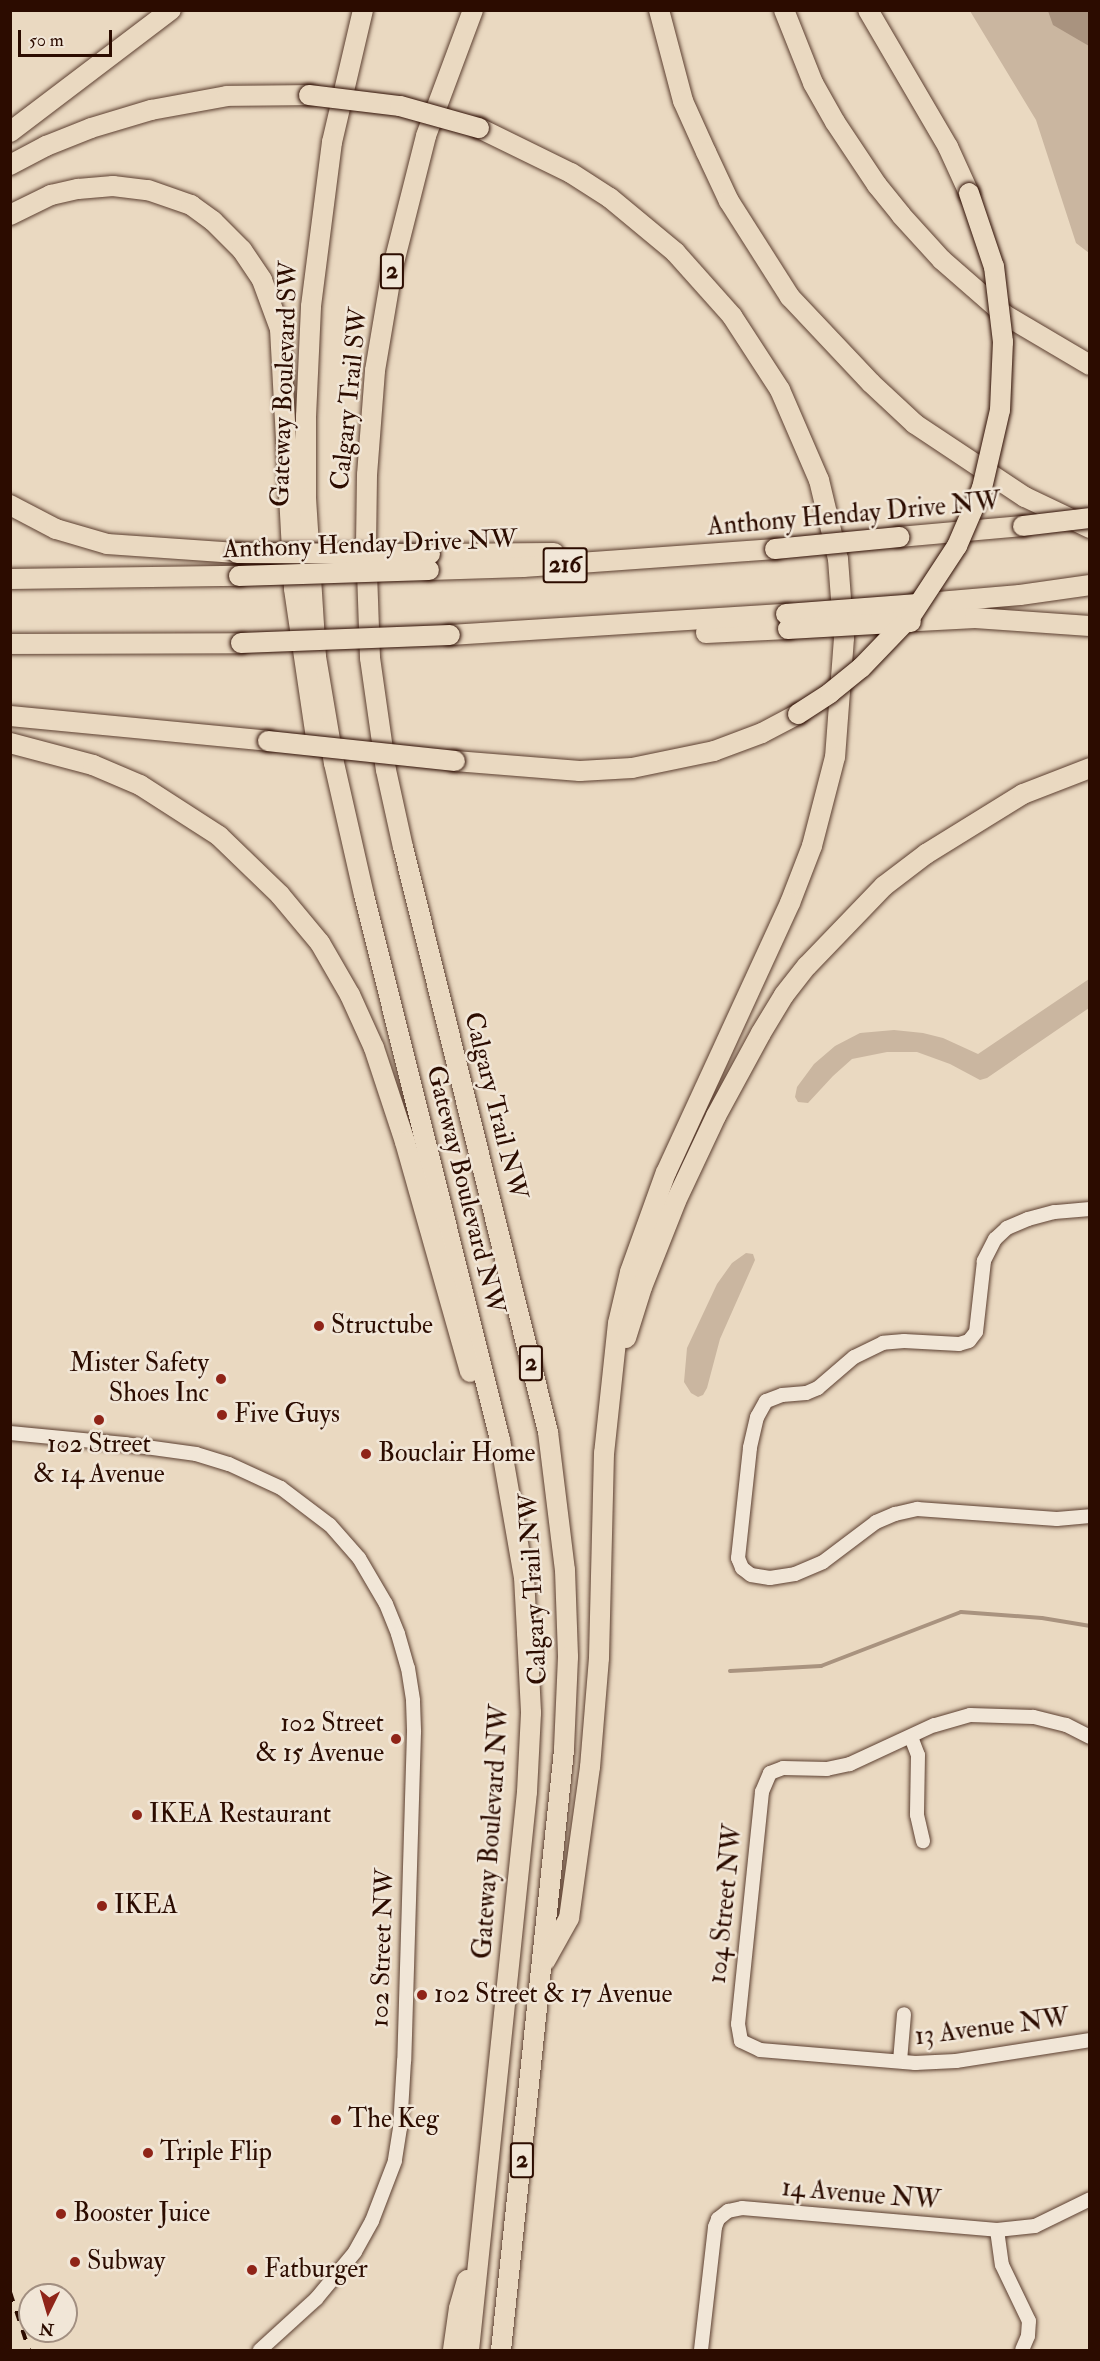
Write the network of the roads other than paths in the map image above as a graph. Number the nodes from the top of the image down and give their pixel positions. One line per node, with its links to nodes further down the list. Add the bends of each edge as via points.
1 (171, 10): 7 (highway)
2 (363, 10): 22 (highway, Gateway Boulevard SW / 2, via 325,178 307,371 306,498 314,628)
3 (473, 10): 24 (highway, Calgary Trail SW / 2, via 426,136 392,270 375,371 367,476 366,575 373,685)
4 (659, 10): 13 (highway, via 683,101 706,152 729,201 790,297 915,424 1025,497)
5 (784, 10): 10 (highway, via 813,83 835,122 901,215 942,260 1005,315)
6 (868, 10): 20 (highway, bridge, via 948,147 969,193 994,267 1003,342 1000,410 982,488 957,546 911,616 861,668 798,714 714,751 632,768 580,771)
7 (10, 132)
8 (10, 165): 27 (highway, bridge, via 91,128 151,110 227,96 309,95 400,106 479,128 571,173 610,198 675,252 732,316 780,390 819,480 838,559 844,638 835,757 812,846 786,913 666,1172 630,1272)
9 (10, 215): 25 (highway, via 51,195 78,189 113,186 148,190 191,205 213,221 242,250 262,280 280,329 294,589 310,709 326,782)
10 (1089, 364)
11 (10, 505): 14 (highway, bridge, via 56,529 107,544)
12 (1089, 518): 14 (highway, Anthony Henday Drive NW, bridge, via 700,556 588,552)
13 (1089, 528)
14 (429, 562): 15 (highway, Anthony Henday Drive NW, bridge, via 239,576)
15 (10, 579)
16 (1089, 585): 17 (highway)
17 (917, 613): 18 (highway); 19 (highway, bridge, via 787,622 241,643)
18 (1089, 626)
19 (10, 644)
20 (10, 716)
21 (10, 742): 29 (highway, via 93,765 140,785 219,836 280,895 320,944 350,995 374,1048 405,1142 477,1398)
22 (334, 763): 25 (highway, Gateway Boulevard NW / 2)
23 (1089, 768): 27 (highway, via 1023,794 926,854 884,886 796,981 716,1116 676,1201)
24 (386, 770): 34 (highway, Calgary Trail NW / 2, via 548,1432 558,1499 568,1657 564,1750)
25 (363, 896): 29 (highway, Gateway Boulevard NW / 2)
26 (1089, 1209): 30 (street, via 1028,1219 1007,1228 995,1239 984,1261 976,1332 969,1341 883,1343 854,1357 818,1388 766,1401 757,1417 749,1455 738,1550 742,1569 760,1577 795,1574 823,1562 876,1522 905,1511 930,1509 1057,1519)
27 (611, 1380): 34 (highway, via 603,1494 599,1658 590,1767 569,1918)
28 (10, 1433): 42 (street, 102 Street NW, via 196,1454 282,1488 330,1525 359,1558 386,1604 398,1634 413,1701 404,2061 395,2161 355,2252 316,2299)
29 (500, 1440): 40 (highway, Gateway Boulevard NW / 2, via 524,1577 531,1713 527,1792)
30 (1089, 1516)
31 (911, 1737): 32 (street, via 953,1718 995,1714 1050,1720); 33 (street, via 919,1763 916,1815); 37 (street, 104 Street NW, via 850,1764 827,1769 783,1768 770,1773 762,1792 738,2016)
32 (1089, 1737)
33 (923, 1841)
34 (541, 1968): 45 (highway, Calgary Trail NW / 2)
35 (904, 2014): 38 (street, 13 Avenue NW)
36 (1089, 2040): 38 (street, 13 Avenue NW, via 956,2061)
37 (741, 2041): 38 (street, 13 Avenue NW, via 760,2050)
38 (900, 2061)
39 (1089, 2199): 41 (street, 14 Avenue NW, via 1035,2226)
40 (482, 2226): 43 (highway, via 459,2308); 44 (highway, Gateway Boulevard NW / 2)
41 (997, 2230): 46 (street, 14 Avenue NW, via 742,2208 723,2214 713,2235); 47 (street, via 1002,2265 1029,2321)
42 (261, 2350)
43 (453, 2350)
44 (469, 2350)
45 (501, 2350)
46 (700, 2350)
47 (1022, 2350)

